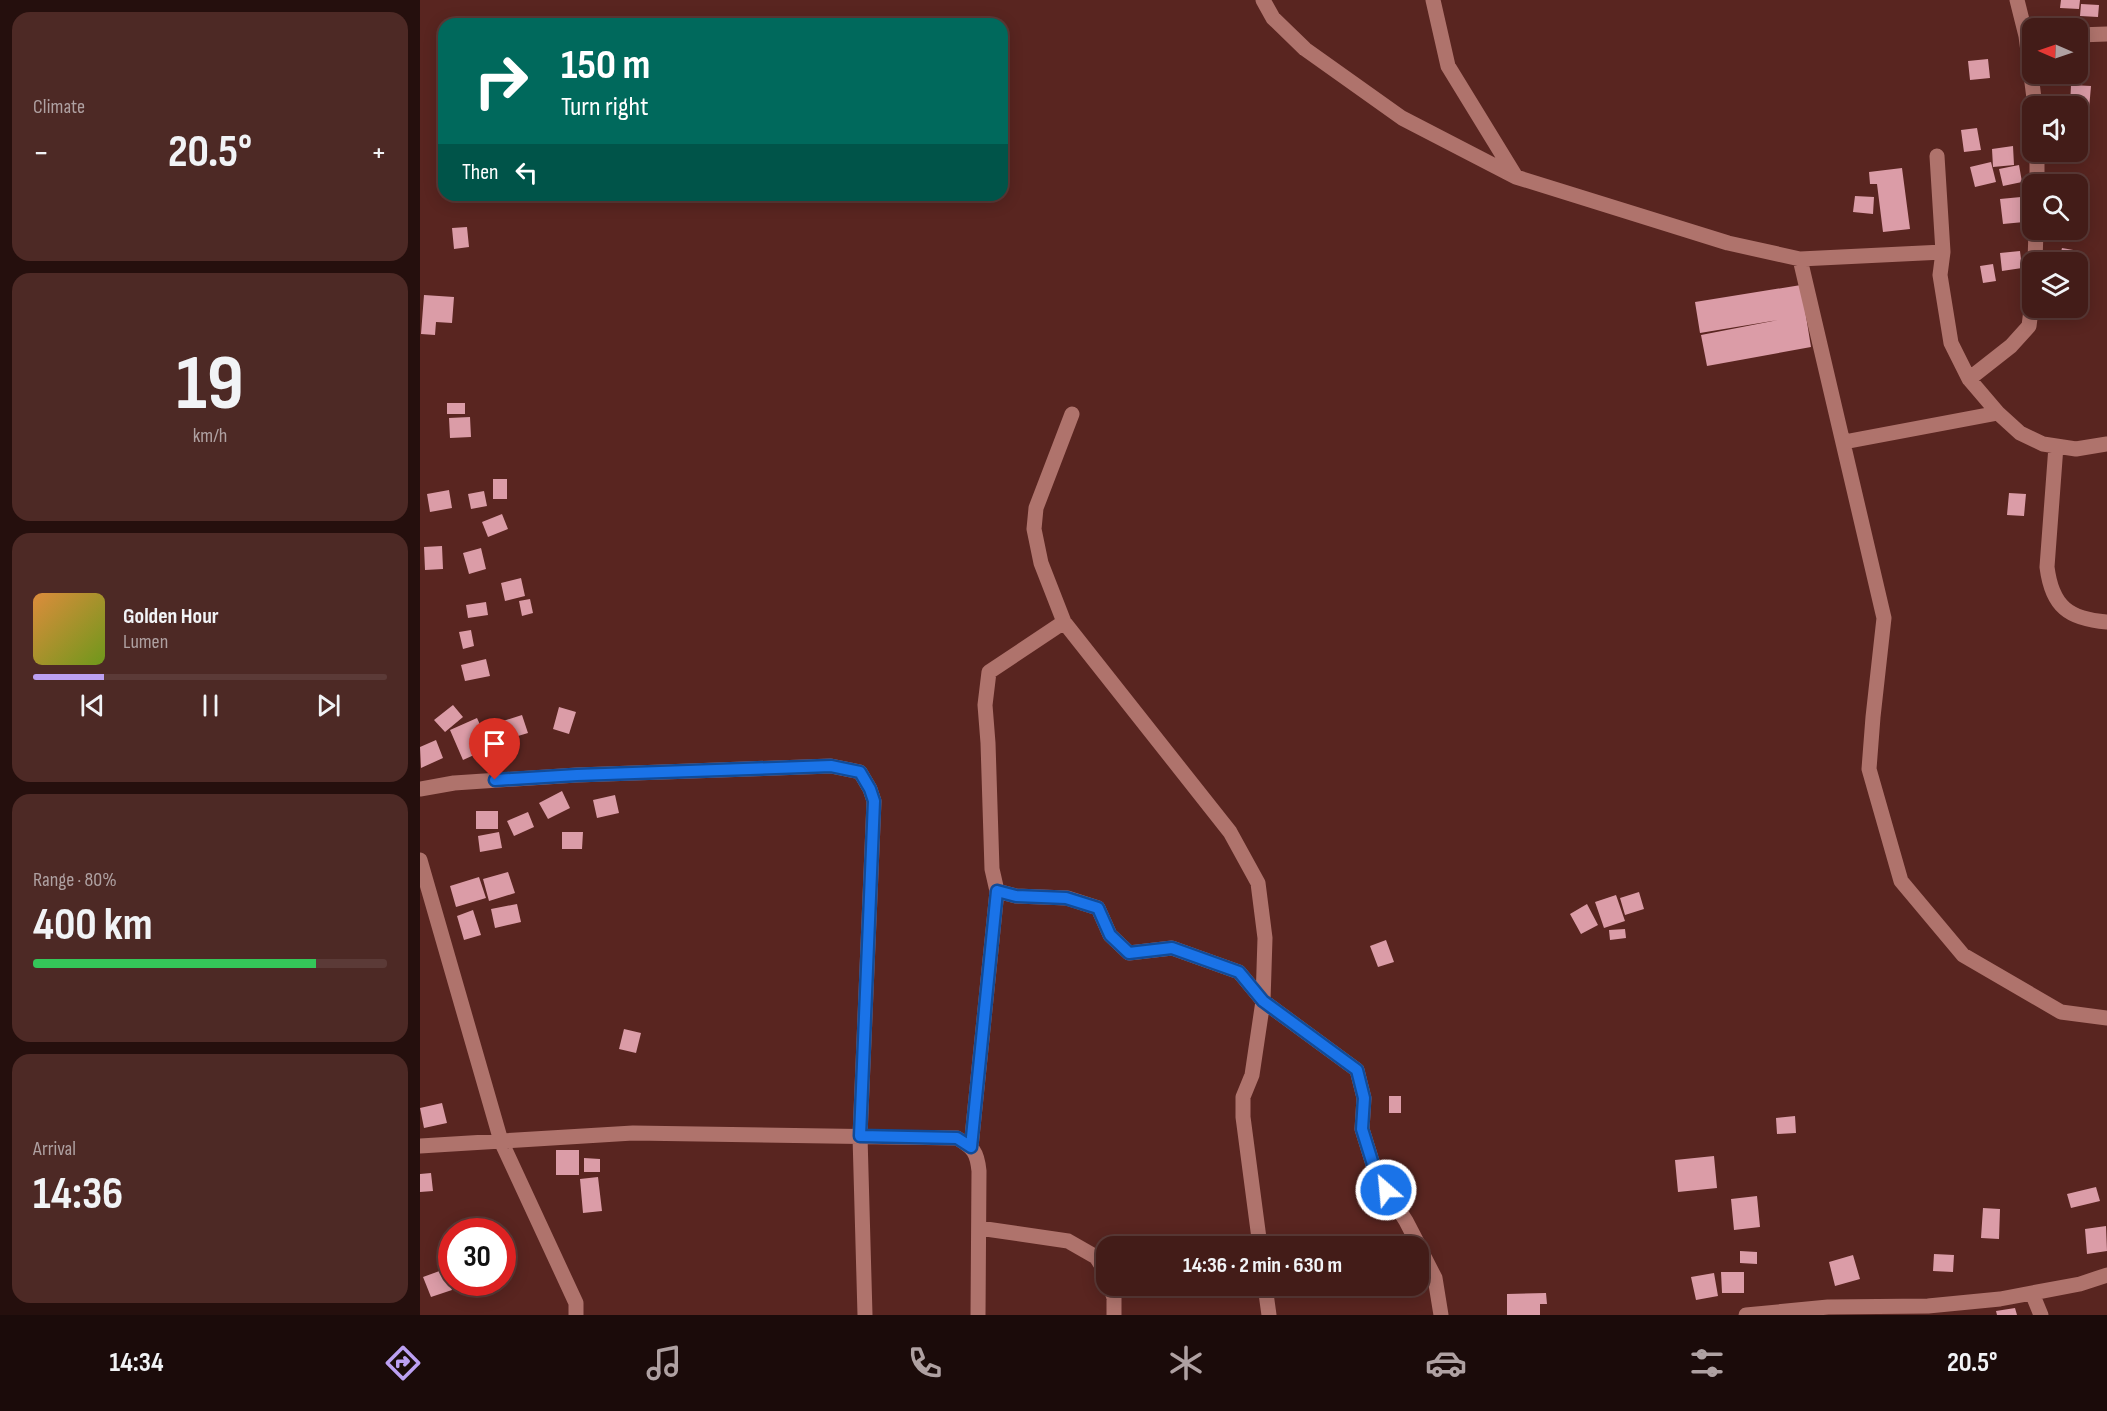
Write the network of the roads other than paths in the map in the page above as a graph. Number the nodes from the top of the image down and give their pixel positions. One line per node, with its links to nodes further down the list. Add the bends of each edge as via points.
1 (1263, 0): 8 (street, via 1273,18 1305,49 1402,118)
2 (1433, 0): 8 (street, via 1448,66)
3 (2018, 0): 4 (street)
4 (2024, 18)
5 (2107, 34): 6 (street)
6 (2088, 35)
7 (1937, 156): 9 (street)
8 (1516, 177): 10 (street, via 1728,243)
9 (1943, 252): 10 (street); 12 (street, via 1940,275 1951,343)
10 (1800, 259): 15 (street)
11 (2030, 318): 12 (street, via 2029,326 2011,346)
12 (1969, 380): 13 (street)
13 (1998, 413): 15 (street); 17 (street, via 2020,433)
14 (1072, 414): 18 (street, via 1036,508 1034,529 1041,563)
15 (1844, 442): 24 (street, via 1884,618 1869,770 1901,880 1963,955 2061,1012)
16 (2107, 444): 17 (street, via 2076,449)
17 (2056, 446): 19 (street, via 2049,581 2066,611 2087,621)
18 (1064, 622): 22 (street, via 988,672 985,705 992,869); 23 (street, via 1230,832 1258,883 1265,938)
19 (2107, 622)
20 (420, 789): 25 (street, via 577,775 831,766 860,772 874,801)
21 (420, 860): 26 (street)
22 (997, 891): 23 (street, via 1016,896 1066,898 1098,908 1110,935 1129,953 1172,948 1239,972); 28 (street)
23 (1263, 1001): 30 (street, via 1252,1075 1243,1097); 31 (street, via 1357,1070 1364,1098 1362,1129 1376,1174)
24 (2107, 1018)
25 (860, 1136): 26 (street, via 633,1133); 28 (street, via 957,1138); 41 (street)
26 (501, 1141): 27 (street); 40 (street, via 576,1304)
27 (420, 1146)
28 (971, 1147): 29 (street, via 978,1157)
29 (979, 1228): 32 (street, via 1068,1241); 42 (street)
30 (1259, 1236)
31 (1414, 1236)
32 (1096, 1257)
33 (1429, 1266): 45 (street, via 1435,1278)
34 (2107, 1275): 35 (street)
35 (2032, 1293): 38 (street); 47 (street)
36 (1113, 1296): 43 (street)
37 (1266, 1296): 44 (street)
38 (1909, 1311): 39 (street, via 1828,1307)
39 (1767, 1314): 46 (street)
40 (576, 1315)
41 (865, 1315)
42 (978, 1315)
43 (1114, 1315)
44 (1269, 1315)
45 (1441, 1315)
46 (1746, 1315)
47 (2041, 1315)

